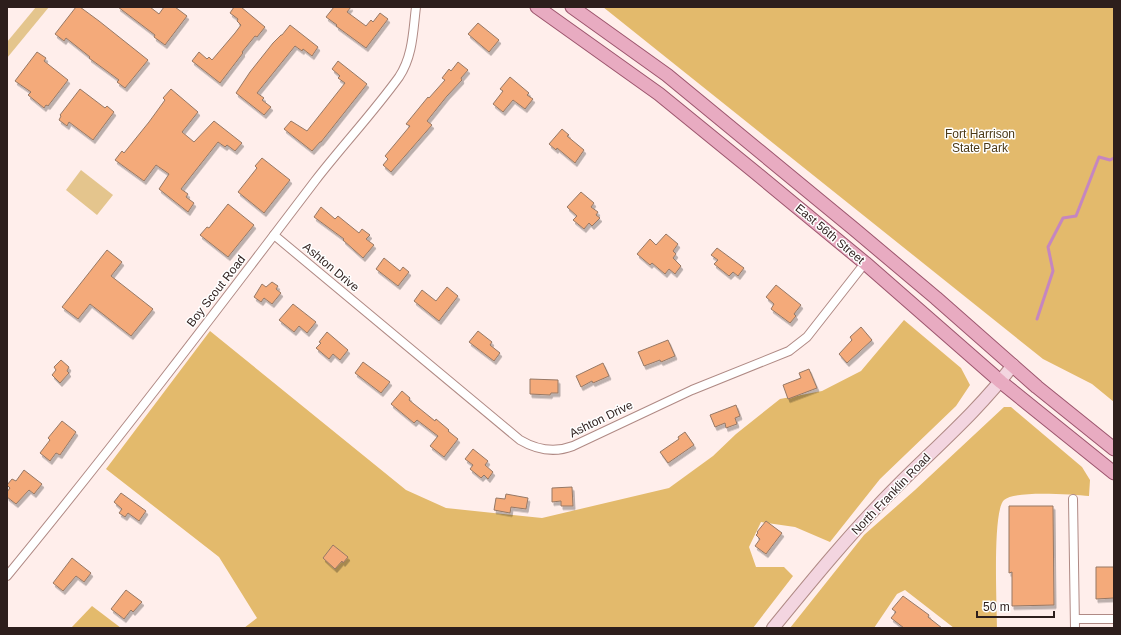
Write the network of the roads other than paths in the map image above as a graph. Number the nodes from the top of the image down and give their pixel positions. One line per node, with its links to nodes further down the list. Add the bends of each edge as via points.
1 (416, 7): 4 (street, Boy Scout Road, via 411,49 402,73)
2 (537, 7): 5 (main road, East 56th Street, via 661,96)
3 (572, 7): 6 (main road, East 56th Street, via 667,74 877,248)
4 (274, 235): 5 (street, Ashton Drive, via 520,440 549,450 574,446 686,393 788,351 807,337); 11 (street, Boy Scout Road, via 52,522)
5 (865, 263): 7 (main road, East 56th Street)
6 (1013, 365): 7 (main road, North Franklin Road); 8 (main road, East 56th Street)
7 (1001, 382): 9 (main road, East 56th Street); 14 (main road, North Franklin Road, via 874,510)
8 (1114, 449)
9 (1114, 473)
10 (1073, 499): 13 (street)
11 (7, 576)
12 (1114, 619): 13 (street)
13 (1075, 624)
14 (773, 628)

